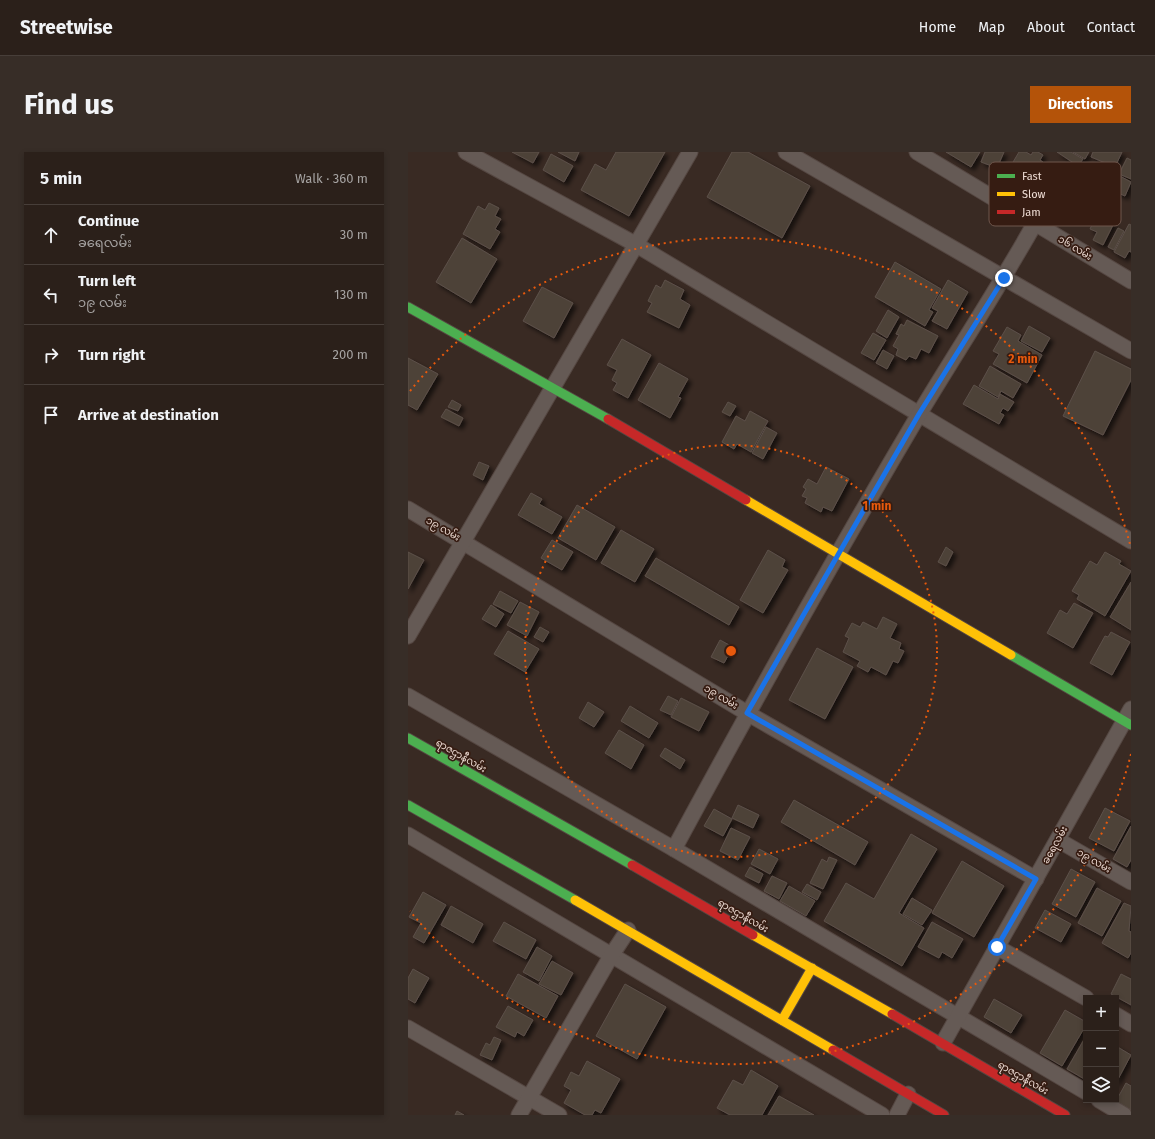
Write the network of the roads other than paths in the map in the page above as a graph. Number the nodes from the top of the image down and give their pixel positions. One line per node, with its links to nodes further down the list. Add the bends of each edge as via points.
1 (466, 152): 8 (street)
2 (690, 152): 8 (street)
3 (786, 152): 9 (street)
4 (917, 152): 5 (street, ၁၆ လမ်း)
5 (989, 195)
6 (1033, 226): 9 (street)
7 (1040, 226): 10 (street, ၁၆ လမ်း)
8 (635, 244): 13 (street); 14 (street)
9 (1004, 278): 12 (street); 14 (street)
10 (1131, 281)
11 (408, 307): 13 (main road)
12 (1131, 351)
13 (552, 387): 16 (street); 18 (main road)
14 (919, 414): 17 (street); 18 (street)
15 (408, 509): 16 (street, ၁၉ လမ်း)
16 (463, 541): 19 (street); 21 (street, ၁၉ လမ်း)
17 (1131, 541)
18 (838, 554): 21 (street); 22 (main road)
19 (408, 636)
20 (408, 696): 27 (street)
21 (747, 713): 27 (street); 28 (street, ၁၉ လမ်း)
22 (1129, 718): 26 (street, ခရေလမ်း)
23 (408, 738): 33 (main road, ရာဇဌာနီလမ်း)
24 (408, 805): 30 (main road)
25 (408, 835): 32 (street)
26 (1058, 840): 28 (street, ခရေလမ်း); 29 (street, ၁၉ လမ်း)
27 (674, 849): 35 (street)
28 (1036, 879): 31 (street, ခရေလမ်း)
29 (1131, 882)
30 (628, 930): 32 (street); 37 (main road)
31 (997, 947): 34 (street); 35 (street, ခရေလမ်း)
32 (611, 956): 43 (street); 47 (street)
33 (812, 968): 37 (main road); 40 (main road, ရာဇဌာနီလမ်း)
34 (1083, 996)
35 (958, 1017): 40 (street, ခရေလမ်း); 41 (street)
36 (1119, 1017): 38 (street)
37 (782, 1020): 42 (main road)
38 (1131, 1024)
39 (408, 1028): 43 (street)
40 (943, 1043): 50 (main road, ရာဇဌာနီလမ်း)
41 (1083, 1090)
42 (908, 1094): 48 (street); 49 (main road)
43 (530, 1097): 45 (street); 46 (street)
44 (1104, 1103): 51 (street)
45 (519, 1115)
46 (559, 1115)
47 (882, 1115)
48 (897, 1115)
49 (944, 1115)
50 (1065, 1115)
51 (1124, 1115)

